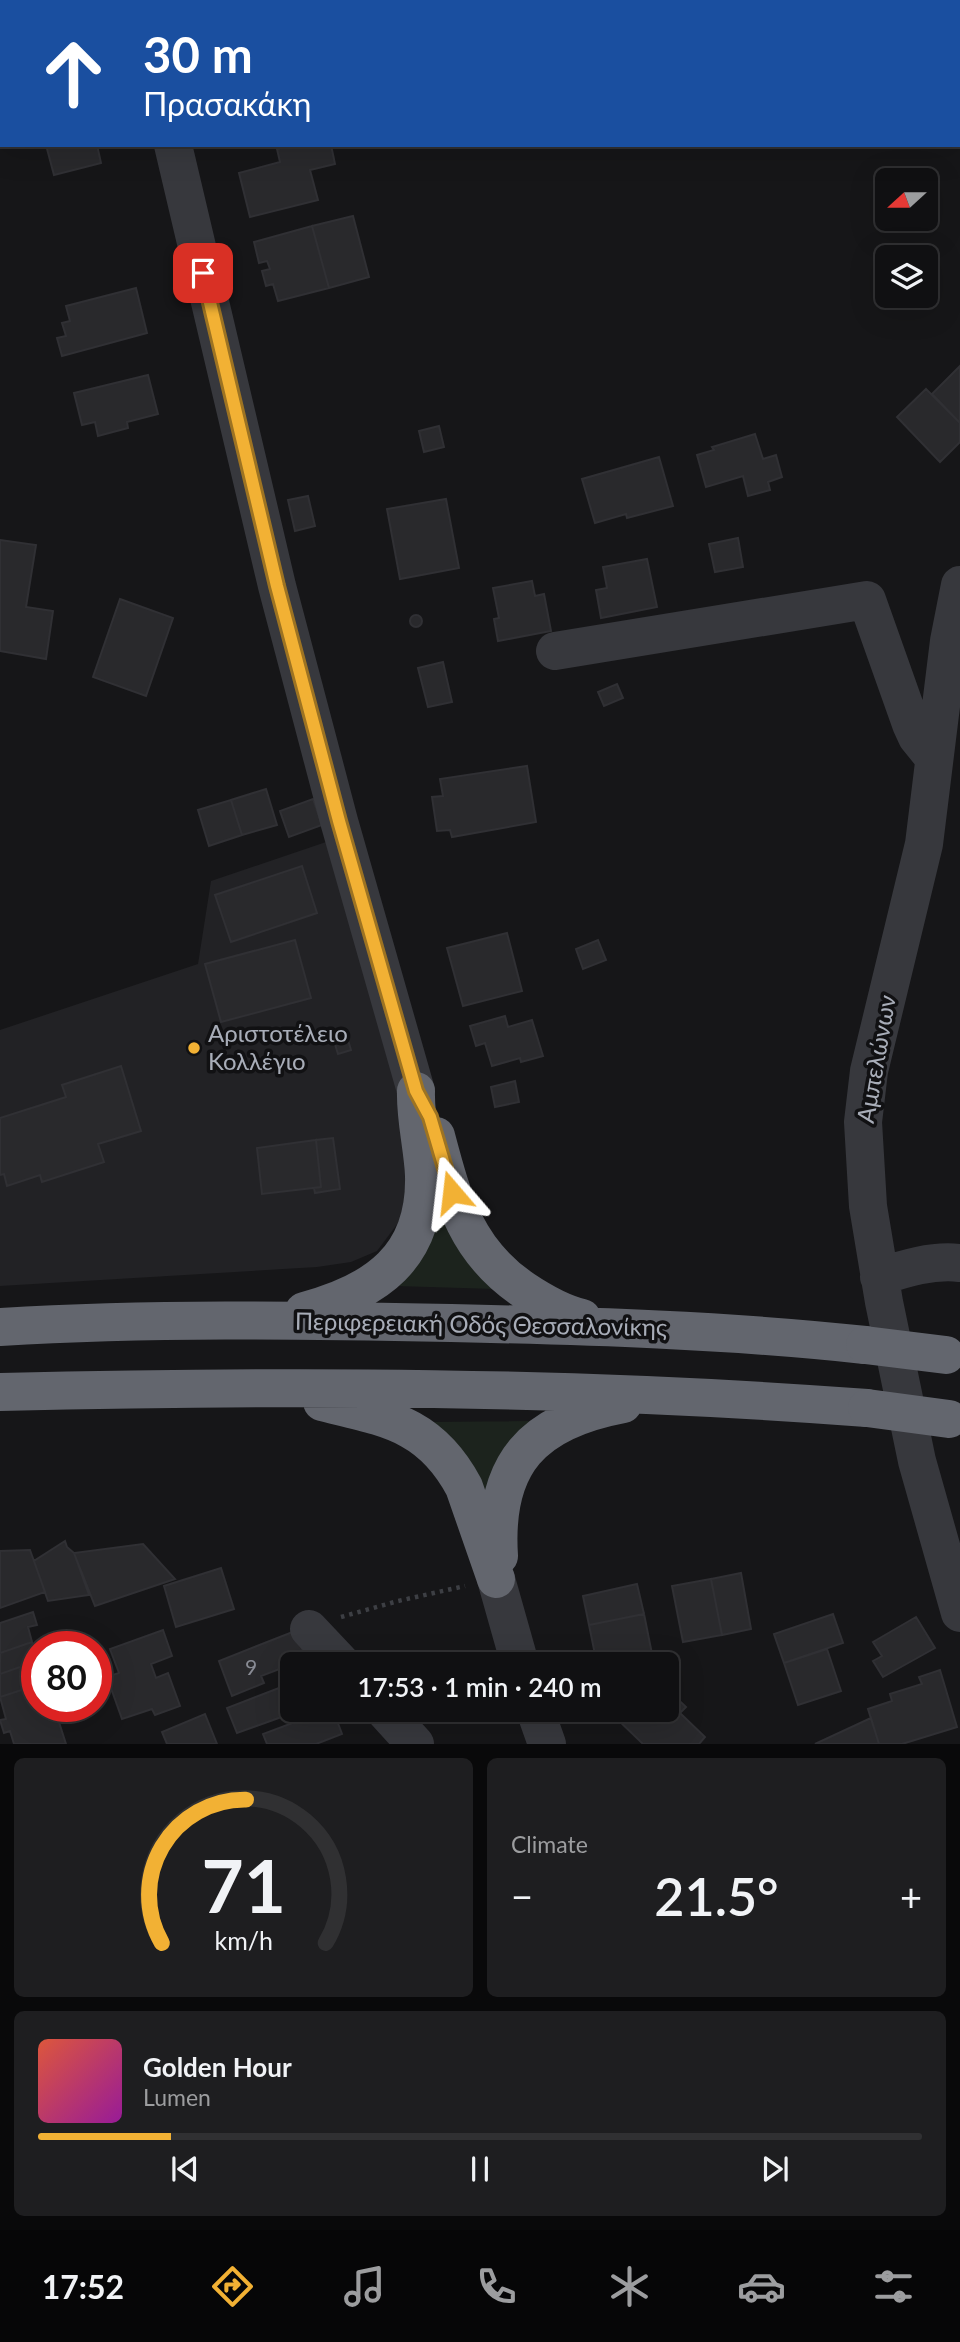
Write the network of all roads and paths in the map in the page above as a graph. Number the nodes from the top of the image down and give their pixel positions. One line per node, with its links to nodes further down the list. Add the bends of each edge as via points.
1 (173, 147): 5 (street, via 277,586)
2 (960, 585): 4 (street, Αμπελώνων)
3 (555, 651): 4 (street, via 867,600 911,724)
4 (934, 758): 7 (street, Αμπελώνων, via 924,844 865,1098 866,1179)
5 (416, 1091): 8 (highway, via 423,1206 407,1249 382,1276 357,1292 312,1309); 10 (highway, via 430,1117 463,1220 495,1269 568,1314)
6 (960, 1264): 7 (street, via 923,1264)
7 (879, 1277): 17 (street, Αμπελώνων, via 911,1435)
8 (255, 1321): 9 (highway, Περιφερειακή Οδός Θεσσαλονίκης); 10 (highway, Περιφερειακή Οδός Θεσσαλονίκης)
9 (0, 1326)
10 (614, 1327): 11 (highway, Περιφερειακή Οδός Θεσσαλονίκης, bridge, via 731,1333)
11 (953, 1356)
12 (264, 1389): 13 (highway); 14 (highway); 16 (highway, via 391,1419 426,1439 464,1487)
13 (0, 1392)
14 (682, 1396): 15 (highway, bridge, via 867,1408); 16 (highway, via 606,1408 553,1427 534,1441 502,1495)
15 (955, 1420)
16 (496, 1579): 18 (path, via 377,1606); 20 (street)
17 (960, 1613)
18 (309, 1629): 19 (street)
19 (331, 1652)
20 (517, 1652)
21 (395, 1722): 23 (street)
22 (539, 1722): 24 (street)
23 (415, 1744)
24 (547, 1744)

